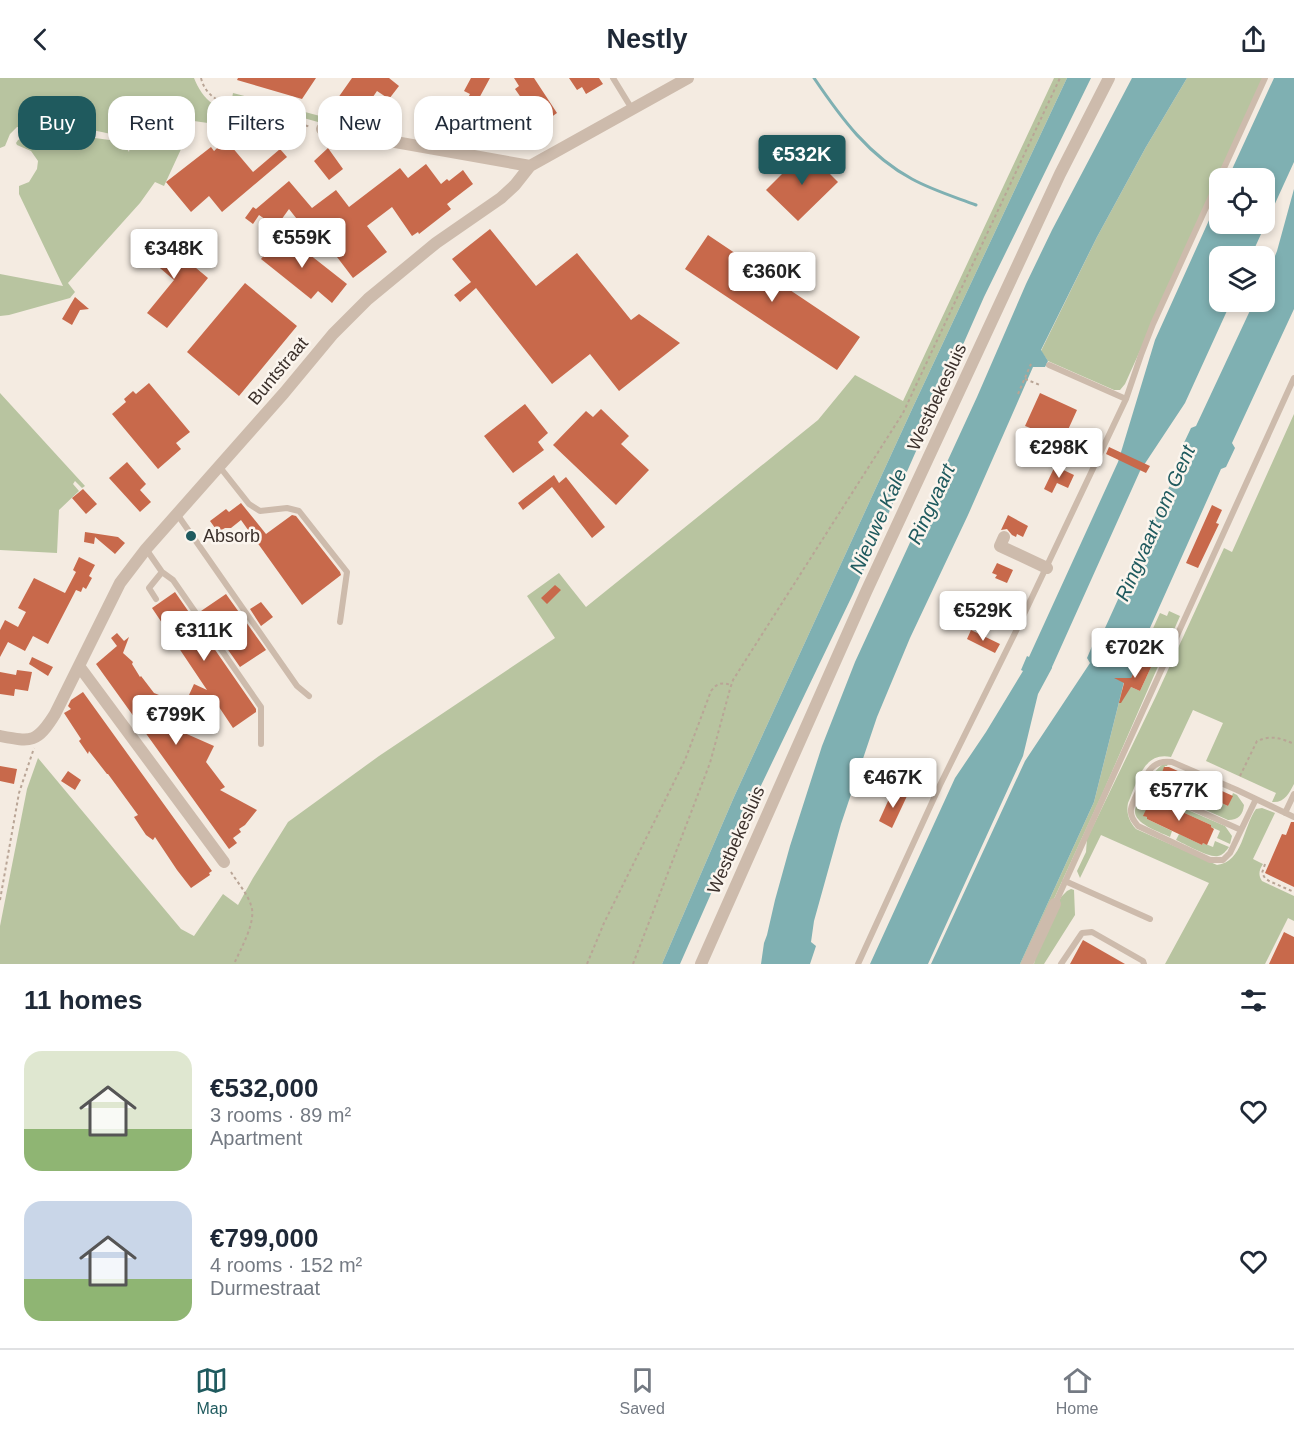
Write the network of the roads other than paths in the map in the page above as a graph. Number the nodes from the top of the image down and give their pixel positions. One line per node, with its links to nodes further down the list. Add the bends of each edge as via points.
1 (613, 78): 5 (lane)
2 (688, 78): 5 (street, Buntstraat)
3 (1109, 78): 33 (street, Westbekesluis, via 1060,174 866,592)
4 (1265, 78): 10 (lane, via 1153,324)
5 (632, 109): 7 (street, Buntstraat)
6 (402, 143): 7 (street)
7 (530, 166): 11 (street, Buntstraat, via 501,198 436,243 368,299)
8 (1049, 366): 10 (lane)
9 (1294, 378): 30 (lane)
10 (1126, 399): 15 (lane)
11 (219, 466): 12 (street, Buntstraat); 18 (lane, via 249,504 260,511 299,511 347,572)
12 (177, 514): 13 (street, Buntstraat); 20 (lane, via 297,686)
13 (146, 549): 16 (lane); 19 (street, Buntstraat, via 120,583)
14 (1004, 549): 15 (street)
15 (1047, 568): 34 (lane)
16 (162, 572): 17 (lane, via 149,588); 22 (lane, via 173,580 261,708)
17 (156, 599)
18 (340, 622)
19 (79, 666): 21 (street, Buntstraat, via 55,714 35,738); 29 (street)
20 (309, 696)
21 (0, 736)
22 (261, 744)
23 (1141, 785): 25 (lane, via 1155,764 1164,760); 28 (lane); 28 (lane, via 1131,810 1133,819 1138,826 1167,841 1210,860 1223,860)
24 (1294, 794): 26 (lane)
25 (1256, 799): 26 (lane); 28 (lane)
26 (1285, 813): 27 (lane)
27 (1294, 817)
28 (1240, 830)
29 (224, 862)
30 (1065, 881): 31 (lane); 32 (lane)
31 (1055, 904): 35 (street)
32 (1150, 919)
33 (701, 964)
34 (858, 964)
35 (1027, 964)
36 (1061, 964): 37 (lane, via 1082,933 1092,932)
37 (1144, 964)

